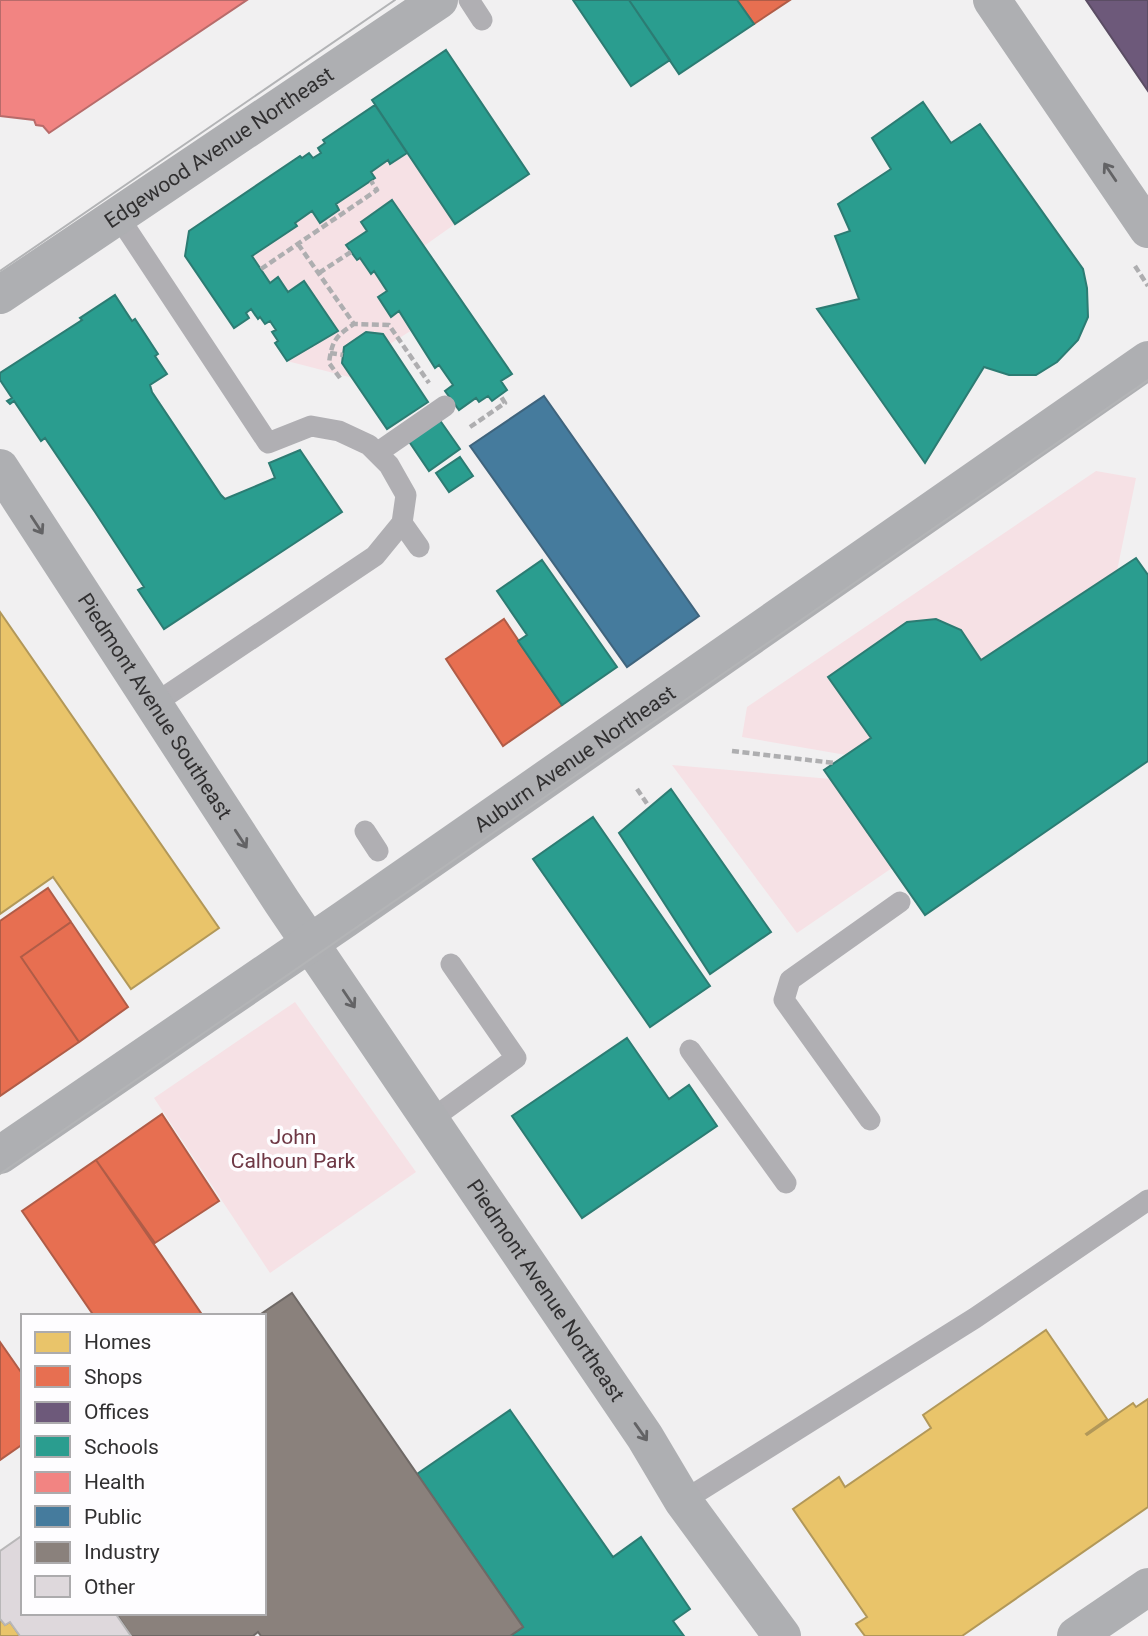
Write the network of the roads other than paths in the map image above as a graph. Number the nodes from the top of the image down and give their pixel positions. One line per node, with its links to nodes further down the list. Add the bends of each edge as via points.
1 (439, 0): 5 (main road, Edgewood Avenue Northeast)
2 (469, 0): 4 (lane)
3 (992, 0): 6 (main road, one-way to 3)
4 (482, 20)
5 (118, 216): 7 (main road, Edgewood Avenue Northeast); 10 (lane, via 268,443 311,426 339,430)
6 (1148, 229)
7 (0, 296)
8 (1148, 360): 18 (main road, Auburn Avenue Northeast)
9 (445, 406): 10 (lane)
10 (377, 453): 12 (lane, via 406,495)
11 (0, 468): 14 (main road, Piedmont Avenue Southeast, one-way to 14)
12 (402, 523): 13 (lane); 14 (lane, via 375,556)
13 (418, 547)
14 (154, 704): 18 (main road, Piedmont Avenue Southeast, one-way to 18)
15 (365, 831): 16 (lane)
16 (378, 851)
17 (900, 902): 21 (lane, via 790,980 785,1000)
18 (310, 943): 22 (main road, Piedmont Avenue Northeast, one-way to 22); 23 (main road, Auburn Avenue Northeast)
19 (451, 964): 22 (lane, via 516,1058)
20 (690, 1051): 24 (lane)
21 (870, 1120)
22 (429, 1121): 26 (main road, Piedmont Avenue Northeast, one-way to 26, via 645,1437)
23 (0, 1155)
24 (786, 1183)
25 (1148, 1200): 26 (lane, via 975,1318)
26 (683, 1501): 28 (main road, Piedmont Avenue Northeast)
27 (1148, 1587): 29 (main road)
28 (782, 1636)
29 (1076, 1636)

